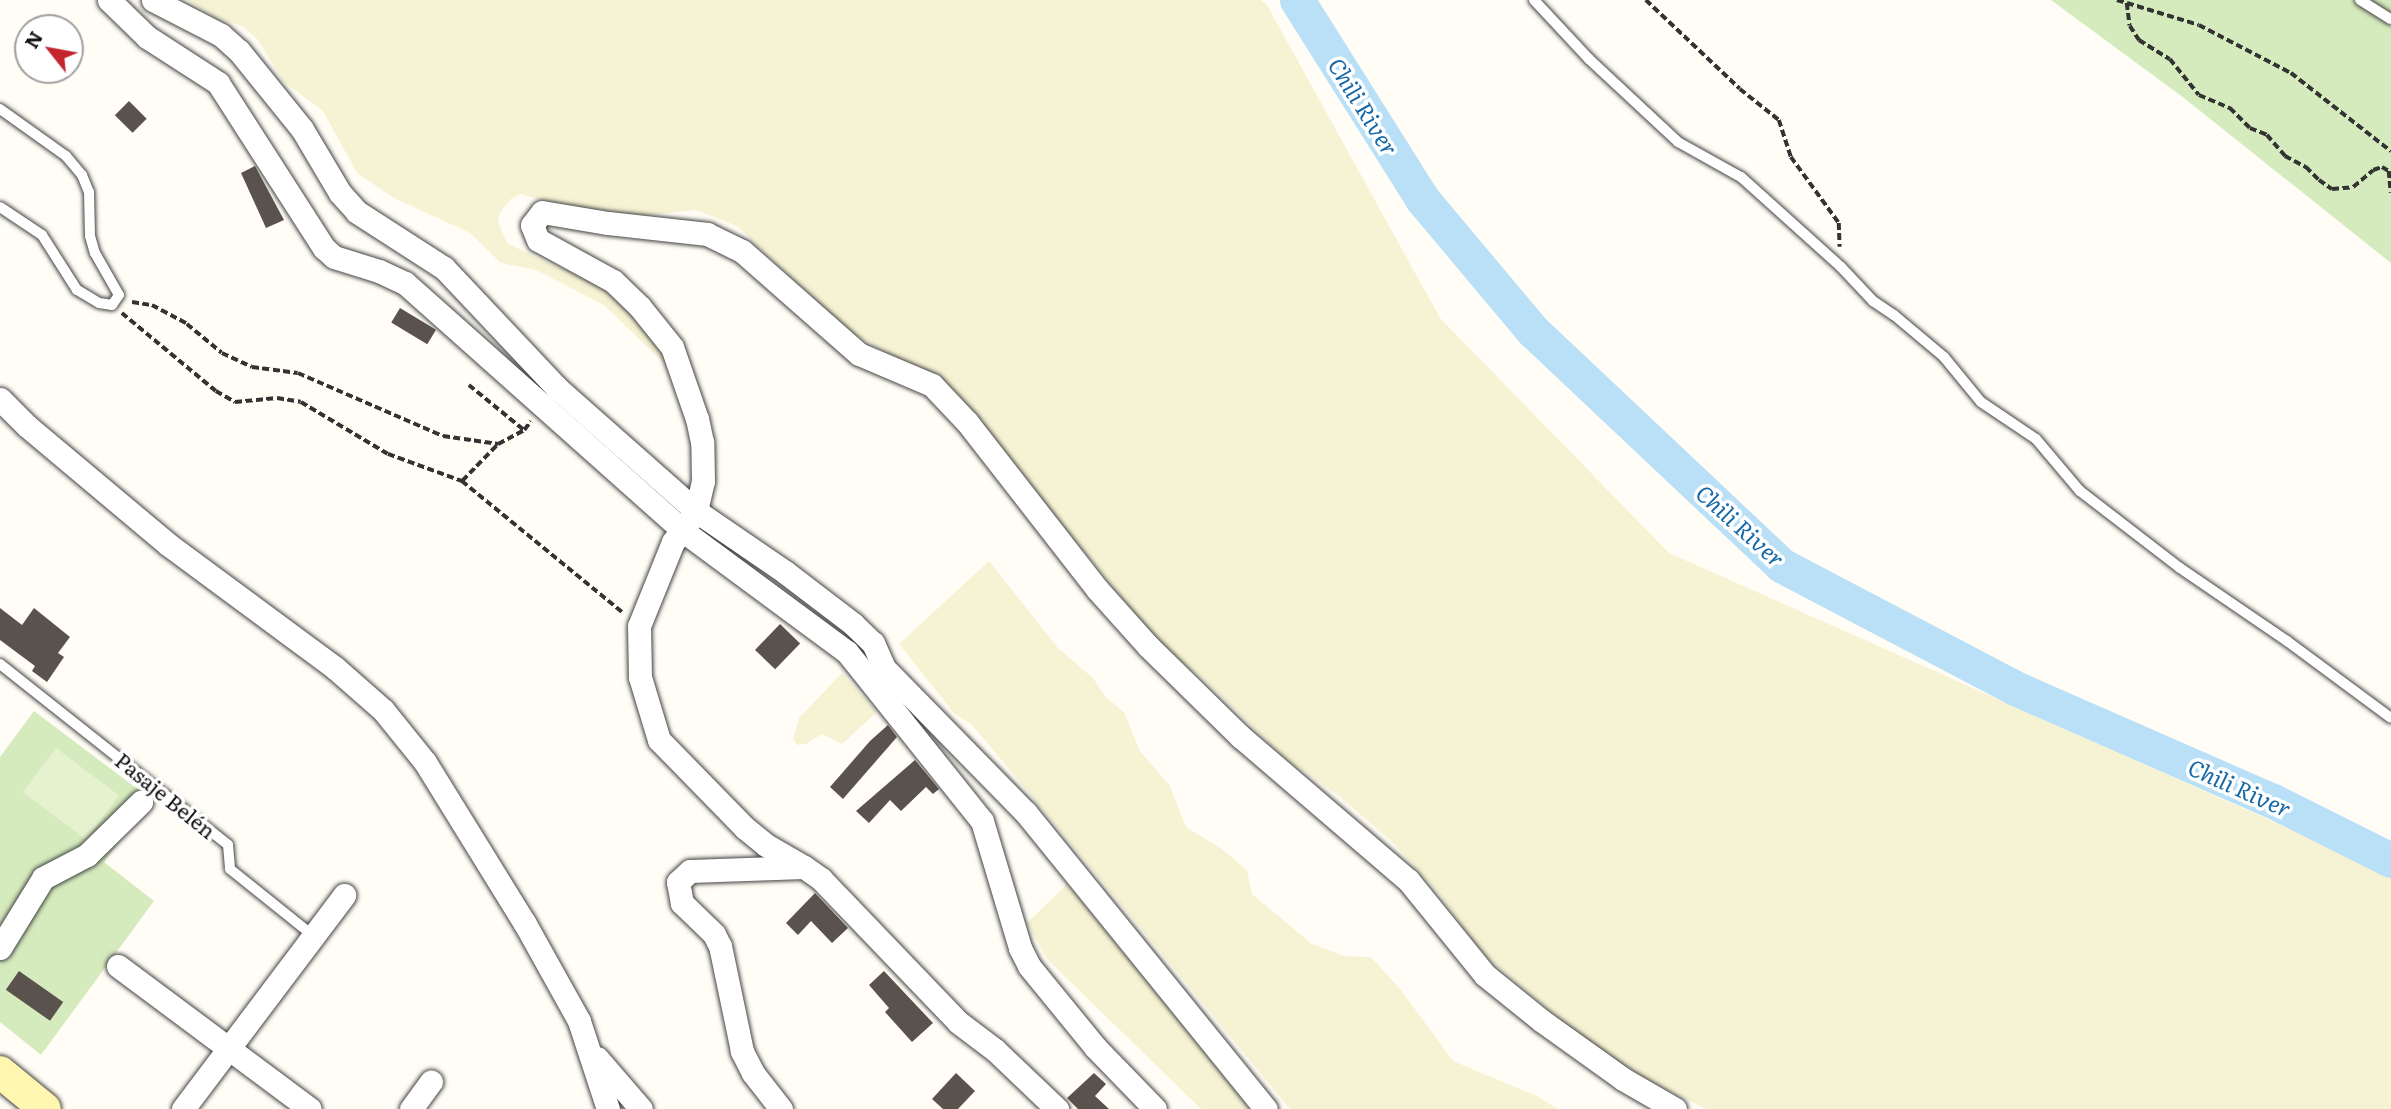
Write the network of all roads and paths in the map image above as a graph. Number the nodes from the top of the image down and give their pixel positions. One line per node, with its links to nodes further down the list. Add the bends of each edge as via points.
1 (109, 0): 17 (street, via 147,37 218,83 324,248 334,257 405,283)
2 (153, 0): 21 (street, via 220,35 239,51 302,129 348,203 444,268 557,388)
3 (1534, 0): 13 (lane, via 1589,60 1678,142 1741,177)
4 (1646, 0): 13 (path, via 1779,120 1791,157 1839,223)
5 (2117, 0): 7 (path)
6 (2360, 0): 8 (lane)
7 (2126, 1): 10 (path, via 2199,25 2291,73); 11 (path, via 2130,26 2139,40 2169,59 2199,94 2230,108 2332,189 2353,187 2382,167 2389,171)
8 (2391, 19)
9 (0, 109): 14 (lane, via 66,156 82,175 89,192 95,253 119,295)
10 (2391, 151)
11 (2391, 193)
12 (0, 207): 14 (lane, via 42,235 77,290)
13 (1841, 267): 25 (lane, via 1873,301 1944,357 1981,402 2036,439 2080,491)
14 (112, 305): 19 (path, via 136,301 152,305 187,324 222,354 252,367 298,373 443,436); 20 (path, via 235,402 277,398 301,402 388,454)
15 (469, 385): 18 (path)
16 (0, 399): 32 (street, via 169,545 334,667 383,710 425,762 524,922 579,1021)
17 (541, 407): 18 (path); 22 (street)
18 (523, 430): 19 (path)
19 (498, 444): 20 (path)
20 (462, 481): 23 (path)
21 (696, 511): 22 (street); 45 (street, via 785,572 873,643 884,668 1026,813); 46 (street, via 703,481 702,442 672,347 613,281 538,240 532,225 542,212 707,234 742,251 859,354 932,386 967,422 1097,589 1148,646 1241,737 1408,880 1485,975 1623,1079)
22 (682, 530): 23 (street); 44 (street, via 847,652 945,771 982,821 1020,948 1030,966 1103,1056)
23 (639, 626): 27 (street, via 640,677 659,740 745,828)
24 (0, 664): 29 (lane, Pasaje Belén, via 228,845 230,869)
25 (2391, 718)
26 (141, 802): 30 (street, via 87,855 43,878)
27 (804, 867): 42 (street, via 697,869 678,882 682,903 720,946 742,1051); 43 (street, via 821,879 958,1022)
28 (344, 895): 29 (street)
29 (315, 937): 33 (street)
30 (0, 948)
31 (118, 966): 33 (street)
32 (587, 1045): 40 (street); 41 (street)
33 (229, 1051): 37 (street); 38 (street)
34 (0, 1072): 36 (main road)
35 (431, 1081): 39 (street)
36 (45, 1109)
37 (183, 1109)
38 (310, 1109)
39 (411, 1109)
40 (608, 1109)
41 (641, 1109)
42 (781, 1109)
43 (1057, 1109)
44 (1155, 1109)
45 (1266, 1109)
46 (1675, 1109)

